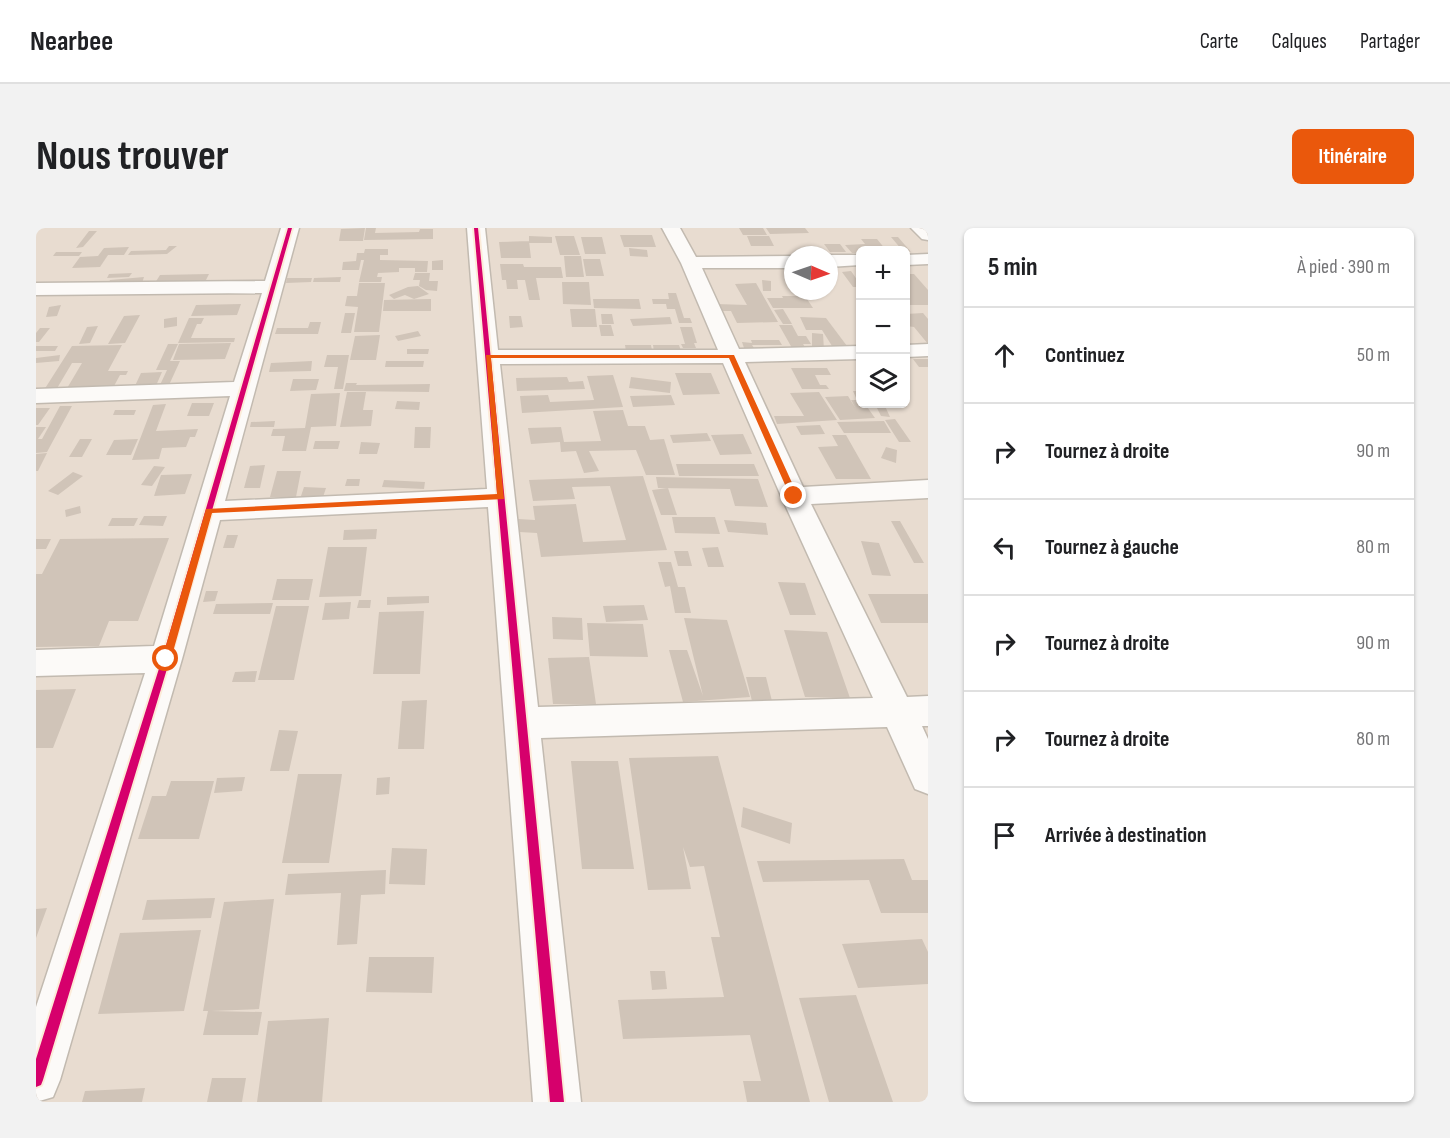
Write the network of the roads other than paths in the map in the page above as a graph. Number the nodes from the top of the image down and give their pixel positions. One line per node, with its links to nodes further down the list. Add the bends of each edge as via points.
1 (290, 228): 12 (street)
2 (476, 228): 18 (street)
3 (671, 228): 11 (street)
4 (920, 228): 5 (street)
5 (928, 236)
6 (928, 259): 8 (street)
7 (856, 260): 9 (street)
8 (910, 260)
9 (838, 261)
10 (784, 262): 11 (street)
11 (690, 263): 17 (street)
12 (274, 286): 13 (street); 19 (street)
13 (36, 289)
14 (928, 350): 15 (street)
15 (910, 351)
16 (856, 352): 17 (street)
17 (731, 356): 18 (street); 22 (street)
18 (488, 357): 23 (street)
19 (243, 389): 20 (street); 24 (street)
20 (36, 396)
21 (928, 489): 22 (street)
22 (794, 496): 27 (street)
23 (501, 497): 24 (street); 28 (street)
24 (208, 511): 25 (street)
25 (166, 659): 26 (street); 30 (street)
26 (36, 663)
27 (912, 712): 28 (street); 29 (street)
28 (521, 723): 31 (street)
29 (928, 777)
30 (36, 1080)
31 (557, 1102)

